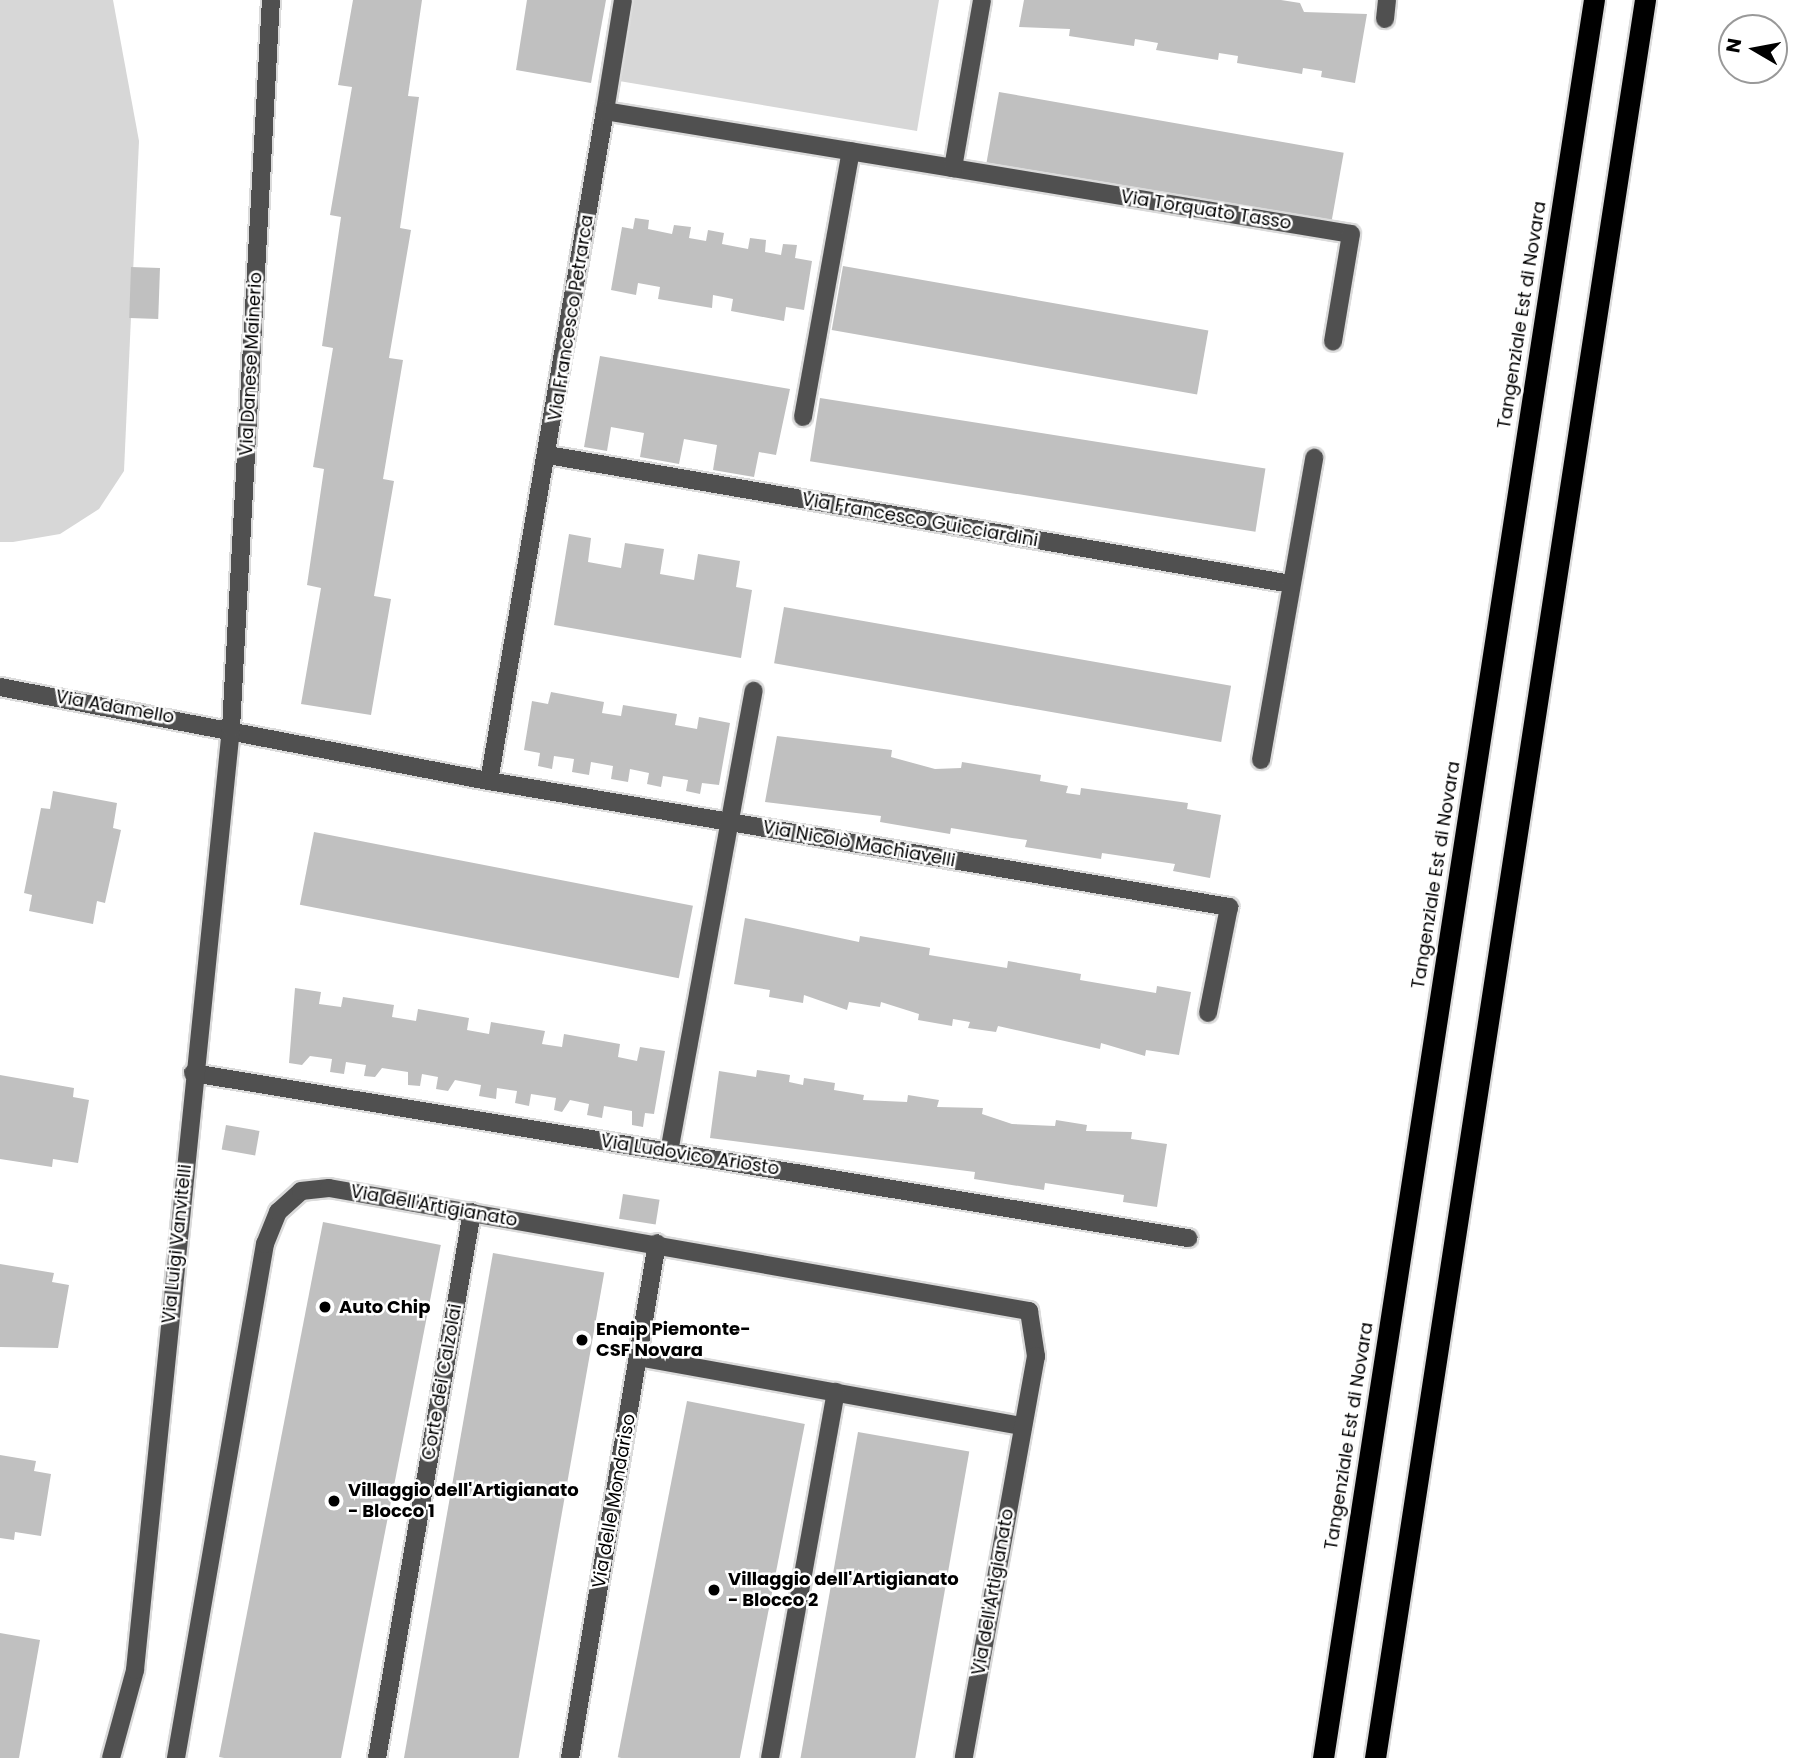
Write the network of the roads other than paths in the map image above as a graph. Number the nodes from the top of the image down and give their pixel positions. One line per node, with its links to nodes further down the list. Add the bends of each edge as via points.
1 (271, 0): 18 (street, Via Danese Mainerio)
2 (622, 0): 8 (street, Via Francesco Petrarca)
3 (982, 0): 10 (street)
4 (1387, 0): 7 (street)
5 (1594, 0): 37 (highway, Tangenziale Est di Novara)
6 (1645, 0): 38 (highway)
7 (1385, 19)
8 (605, 111): 9 (street); 13 (street, Via Francesco Petrarca)
9 (851, 151): 10 (street); 12 (street)
10 (953, 168): 11 (street, Via Torquato Tasso, via 1350,234)
11 (1333, 342)
12 (803, 417)
13 (548, 455): 15 (street, Via Francesco Guicciardini); 20 (street, Via Francesco Petrarca)
14 (1314, 458): 15 (street)
15 (1291, 584): 19 (street)
16 (0, 687): 18 (street, Via Adamello)
17 (754, 691): 21 (street)
18 (230, 728): 20 (street); 23 (street, Via Luigi Vanvitelli)
19 (1261, 760)
20 (489, 780): 21 (street, Via Nicolò Machiavelli)
21 (729, 821): 22 (street, Via Nicolò Machiavelli, via 1229,907); 24 (street)
22 (1208, 1013)
23 (193, 1073): 24 (street, Via Ludovico Ariosto); 31 (street, Via Luigi Vanvitelli, via 135,1670)
24 (669, 1152): 26 (street, Via Ludovico Ariosto)
25 (472, 1212): 27 (street, Via dell'Artigianato); 32 (street, Via dell'Artigianato, via 329,1188 301,1191 278,1212 265,1244); 33 (street, Corte dei Calzolai)
26 (1188, 1238)
27 (657, 1243): 28 (street, Via delle Mondariso); 30 (street, Via dell'Artigianato, via 1029,1311 1035,1356)
28 (638, 1357): 29 (street); 34 (street, Via delle Mondariso)
29 (836, 1392): 30 (street); 35 (street)
30 (1023, 1426): 36 (street, Via dell'Artigianato)
31 (111, 1758)
32 (176, 1758)
33 (377, 1758)
34 (570, 1758)
35 (770, 1758)
36 (964, 1758)
37 (1323, 1758)
38 (1375, 1758)

